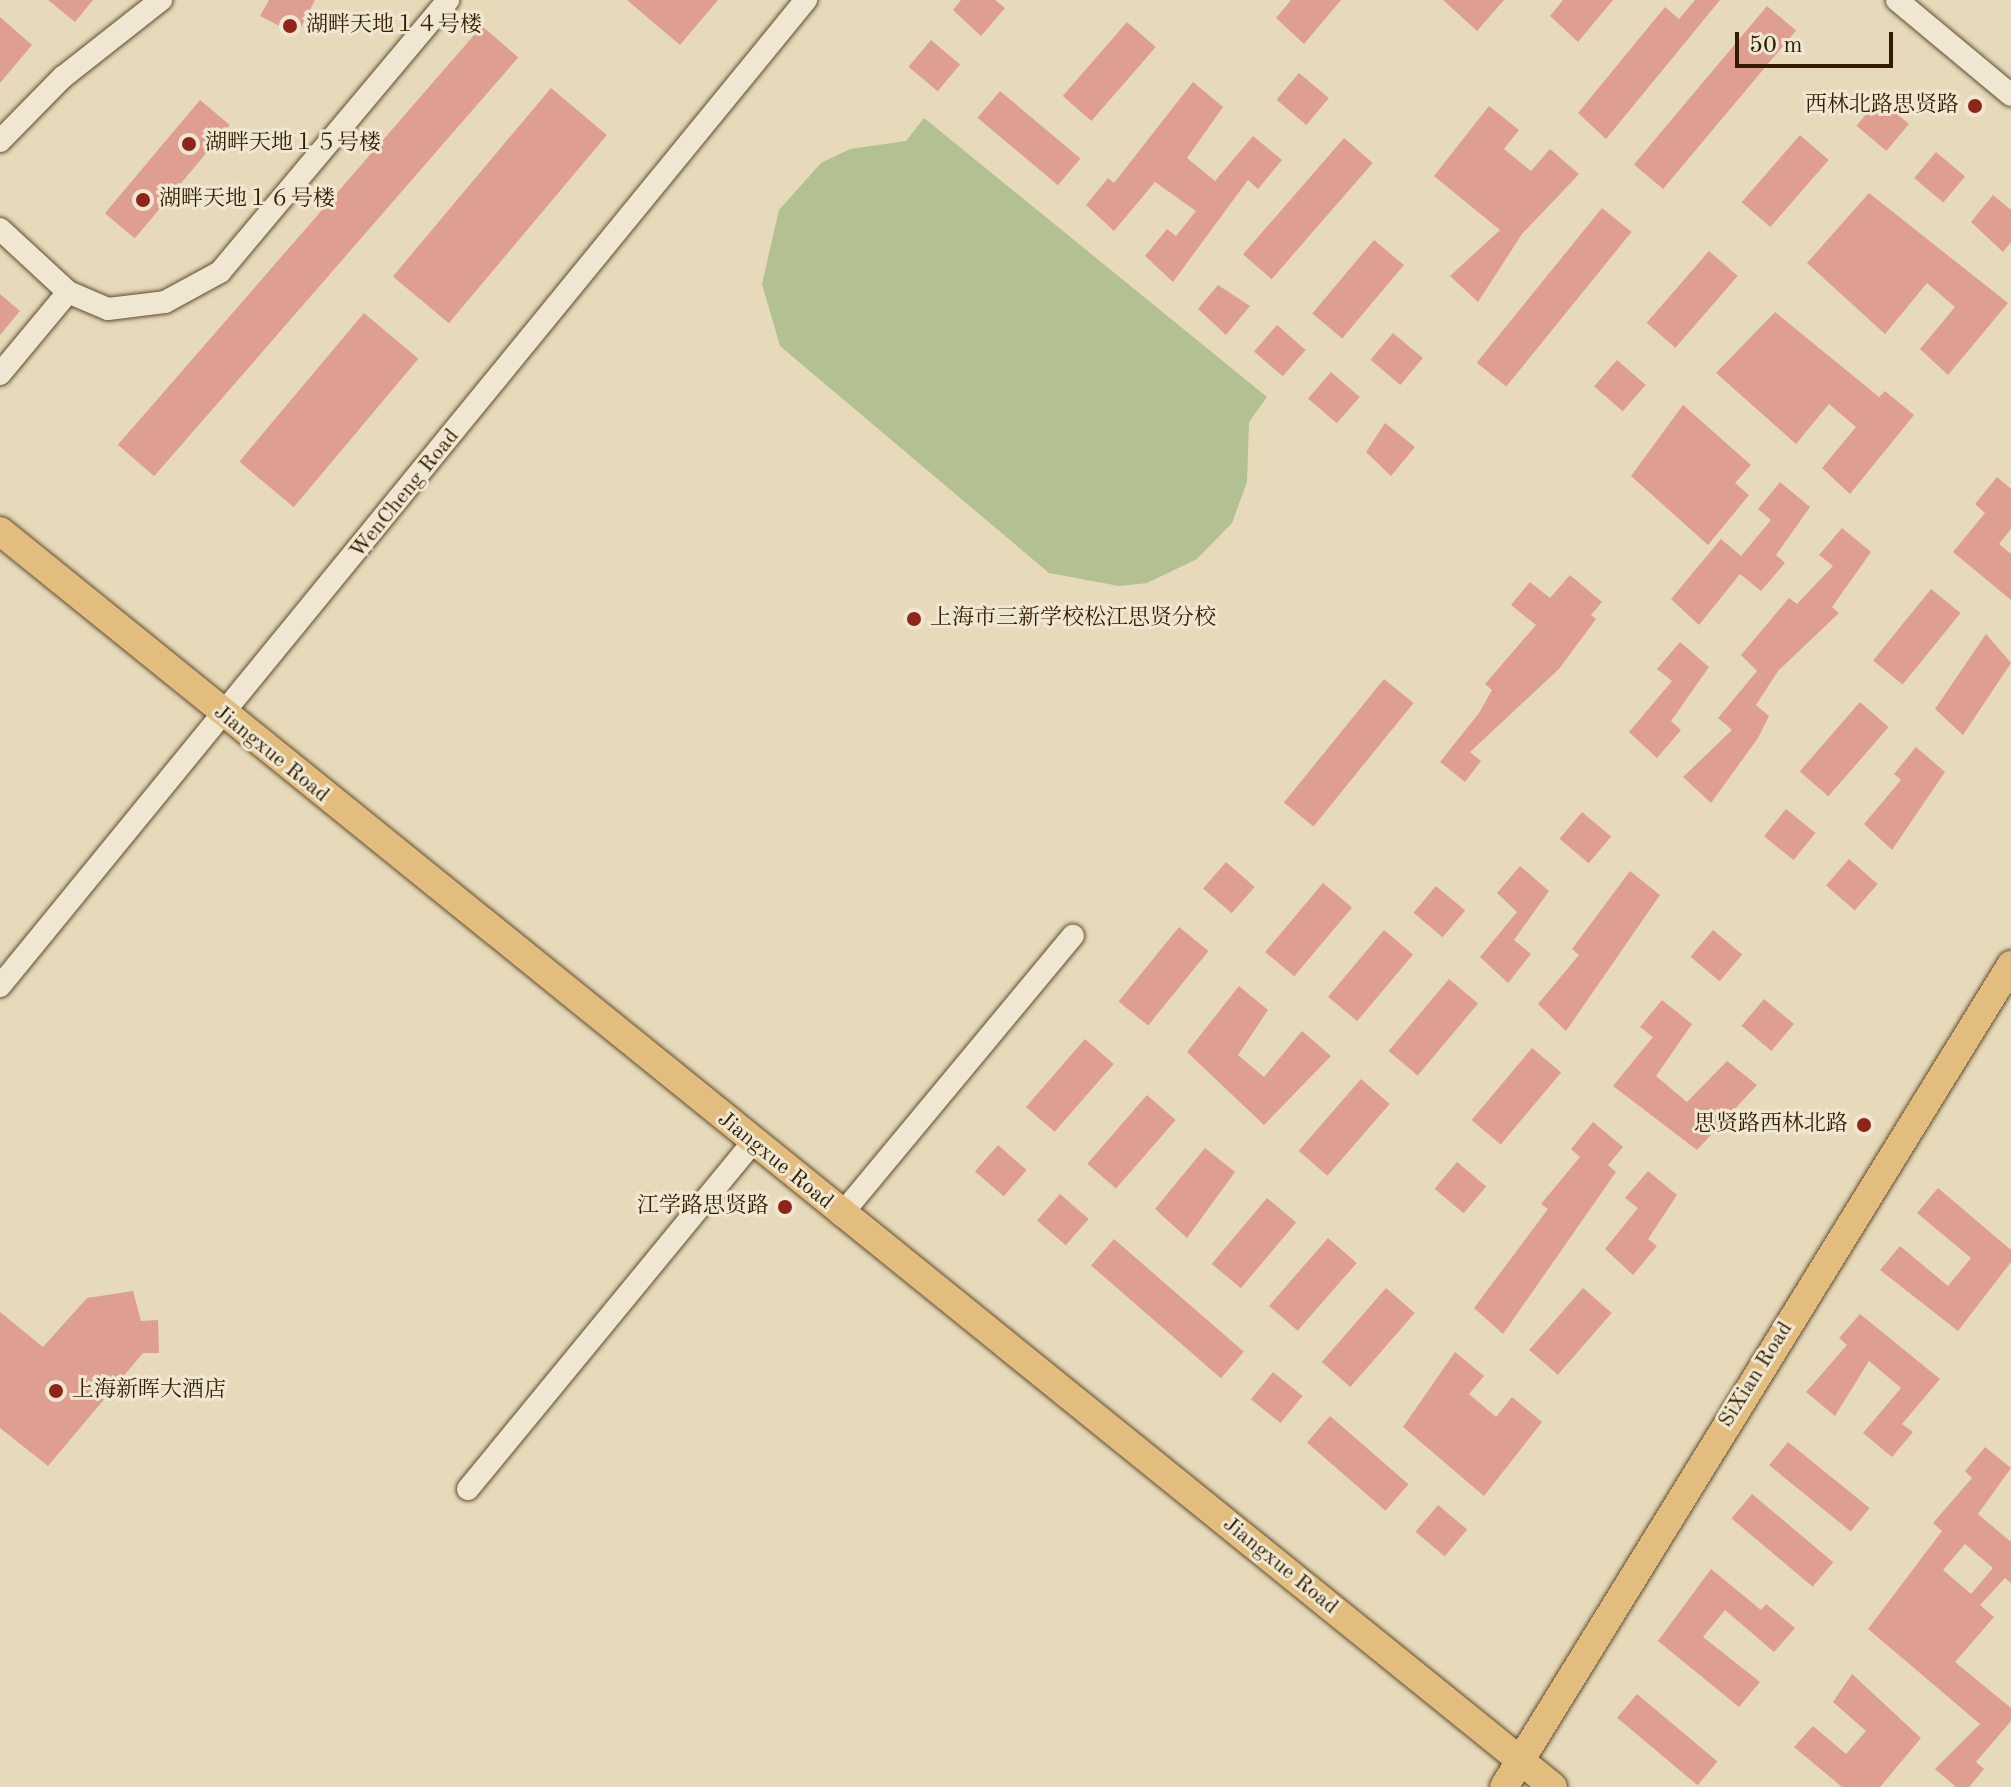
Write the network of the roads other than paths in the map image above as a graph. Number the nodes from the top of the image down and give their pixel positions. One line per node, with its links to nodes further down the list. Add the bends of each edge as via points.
1 (161, 0): 6 (street, via 63,77)
2 (448, 0): 8 (street, via 220,272 165,302 122,308 108,309)
3 (806, 0): 11 (street, WenCheng Road)
4 (1897, 0): 5 (street)
5 (2011, 95)
6 (0, 141)
7 (0, 229): 8 (street)
8 (68, 292): 9 (street)
9 (0, 374)
10 (0, 531): 11 (main road, Jiangxue Road)
11 (224, 717): 14 (street, WenCheng Road); 15 (main road, Jiangxue Road)
12 (1073, 936): 16 (street)
13 (2011, 965): 18 (main road, SiXian Road)
14 (3, 977)
15 (752, 1143): 16 (main road, Jiangxue Road); 17 (street)
16 (841, 1215): 18 (main road, Jiangxue Road)
17 (468, 1489)
18 (1521, 1759): 19 (main road, SiXian Road); 20 (main road, Jiangxue Road)
19 (1504, 1787)
20 (1553, 1787)

